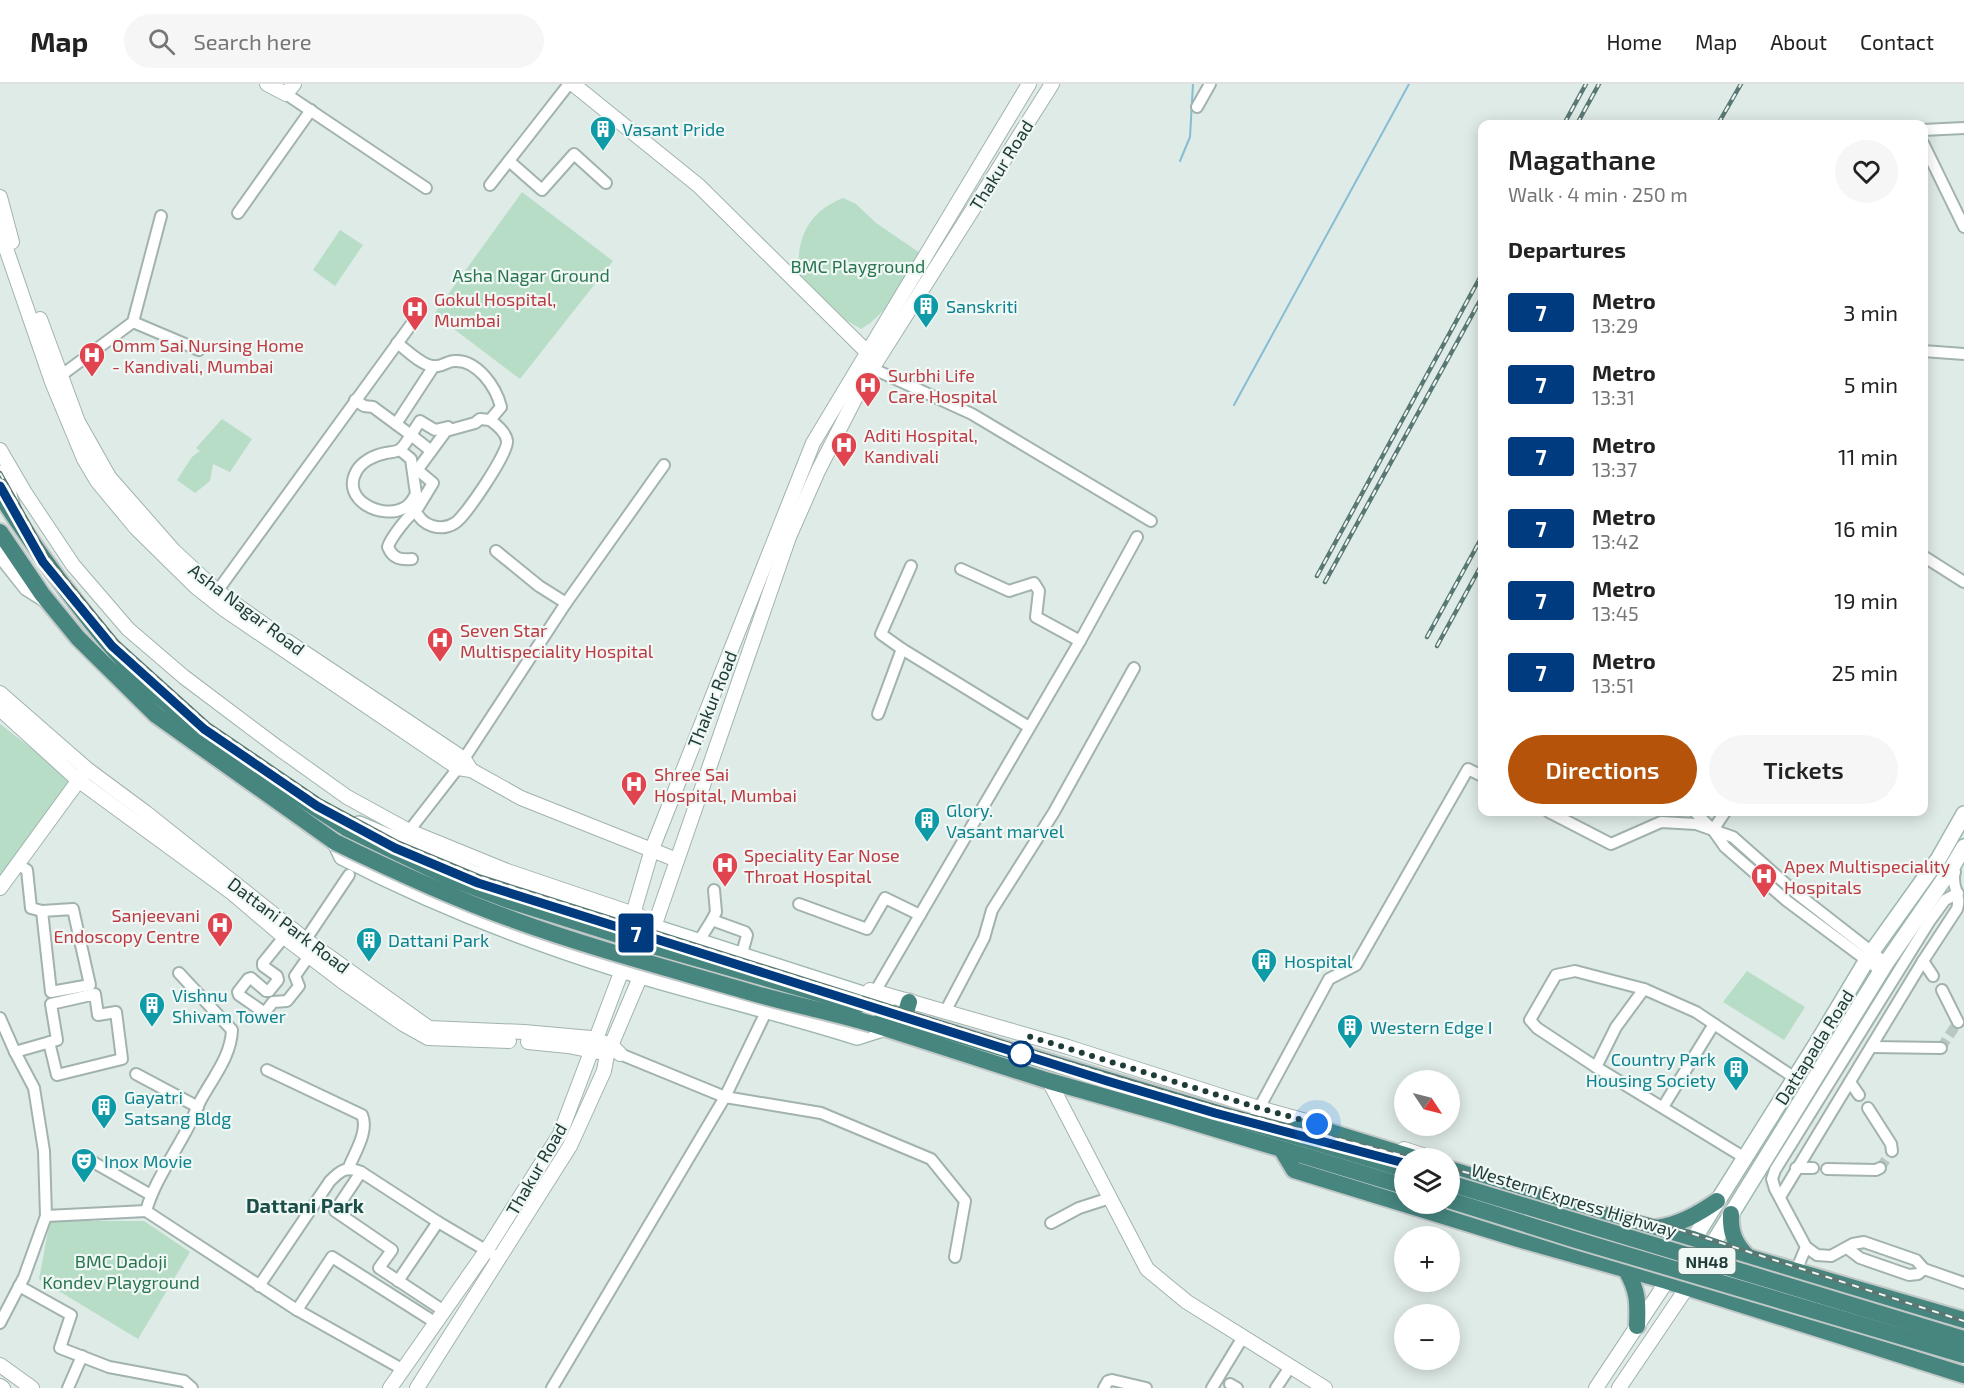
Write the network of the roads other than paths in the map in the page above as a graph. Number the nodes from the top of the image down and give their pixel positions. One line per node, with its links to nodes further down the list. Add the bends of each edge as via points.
1 (267, 84): 6 (street)
2 (571, 84): 12 (street); 29 (street, via 699,186)
3 (1029, 84): 21 (street, Thakur Road)
4 (1052, 84): 22 (street, Thakur Road)
5 (1210, 84): 7 (street)
6 (290, 89): 8 (street)
7 (1197, 107)
8 (311, 110): 15 (street); 17 (street)
9 (1964, 128): 10 (street)
10 (1928, 130)
11 (1928, 153): 19 (street)
12 (509, 161): 13 (street, via 542,190 574,154); 14 (street)
13 (606, 183)
14 (490, 185)
15 (426, 188)
16 (0, 197): 31 (street, Asha Nagar Road)
17 (238, 213)
18 (161, 216): 24 (street)
19 (1964, 226)
20 (0, 231): 31 (street, Asha Nagar Road)
21 (937, 237): 22 (street); 29 (street, Thakur Road)
22 (949, 247): 29 (street, Thakur Road)
23 (418, 315): 25 (street)
24 (133, 322): 26 (street); 31 (street)
25 (397, 344): 30 (street); 32 (street)
26 (199, 350)
27 (1928, 351): 28 (street)
28 (1964, 354)
29 (869, 360): 46 (street, via 972,414); 54 (street, Thakur Road, via 813,443)
30 (434, 366): 35 (street, via 452,360 465,361 476,368 499,398 501,407); 36 (street)
31 (56, 379): 57 (street, Asha Nagar Road, via 109,477)
32 (362, 390): 33 (street); 34 (street, via 371,398)
33 (355, 400): 34 (street); 57 (street)
34 (373, 407): 36 (street)
35 (485, 420): 37 (street, via 475,418 439,430 420,421); 40 (street, via 446,431); 44 (street, via 503,433 507,448 463,514 456,523 439,528 427,524)
36 (396, 424): 37 (street)
37 (411, 435): 39 (street); 40 (street)
38 (0, 450): 78 (street, via 73,565 128,629 277,747 347,797)
39 (399, 450): 39 (street, via 368,460 356,472 353,491 371,508 396,511 410,504 416,494 411,459)
40 (430, 450): 44 (street, via 418,471 433,483)
41 (664, 465): 59 (street)
42 (0, 473): 45 (main road)
43 (0, 494): 45 (highway)
44 (416, 511): 51 (street, via 409,515 388,547 395,557)
45 (15, 519): 76 (highway, via 90,622 166,702 225,748)
46 (1151, 521)
47 (0, 532): 58 (highway)
48 (1137, 537): 60 (street)
49 (496, 551): 59 (street)
50 (0, 554): 58 (main road, via 27,588)
51 (411, 559)
52 (1928, 559): 56 (street)
53 (911, 566): 61 (street, via 881,634)
54 (770, 569): 69 (street, Thakur Road); 71 (street, Thakur Road)
55 (961, 569): 60 (street, via 1008,591 1034,583 1039,591 1036,617)
56 (1964, 582)
57 (214, 595): 67 (street, Asha Nagar Road)
58 (48, 601): 79 (highway, via 78,638 156,715)
59 (566, 603): 67 (street)
60 (1080, 641): 66 (street)
61 (902, 649): 65 (street); 66 (street)
62 (1134, 668): 117 (street, via 1054,812 992,910 984,938)
63 (0, 693): 68 (street, Dattani Park Road)
64 (0, 709): 68 (street, Dattani Park Road)
65 (878, 714)
66 (1029, 727): 97 (street)
67 (464, 766): 78 (street); 82 (street, Asha Nagar Road, via 521,798)
68 (79, 772): 85 (street); 87 (street); 90 (street, Dattani Park Road)
69 (681, 774): 71 (street); 82 (street, Thakur Road)
70 (1478, 774): 141 (street, via 1468,769 1356,965 1329,979)
71 (704, 781): 84 (street, Thakur Road)
72 (1964, 814): 105 (main road, Dattapada Road, via 1939,858)
73 (1557, 816): 77 (street, via 1611,844 1662,822 1688,823)
74 (1699, 816): 77 (street)
75 (1722, 816): 77 (street)
76 (346, 828): 98 (main road, via 359,824 471,872 537,895); 114 (highway, bridge, via 450,878 508,900 657,947)
77 (1713, 830): 80 (street); 83 (street)
78 (409, 831): 98 (street)
79 (335, 842): 108 (main road, via 342,857 430,901); 119 (highway, bridge, via 516,921 604,950 730,986)
80 (1741, 844): 83 (street); 92 (street)
81 (1964, 847): 86 (main road)
82 (652, 849): 84 (street, Asha Nagar Road); 98 (street, Thakur Road)
83 (1733, 854): 94 (street)
84 (677, 860): 100 (street, Thakur Road)
85 (17, 864): 89 (street); 96 (street, via 27,870 31,908)
86 (1957, 872): 93 (street, via 1952,879); 107 (main road)
87 (0, 874)
88 (349, 875): 103 (street)
89 (0, 888)
90 (234, 888): 102 (street, Dattani Park Road); 103 (street, Dattani Park Road)
91 (714, 890): 99 (street, via 716,912)
92 (1795, 892): 94 (street); 105 (street)
93 (1958, 893): 106 (street, via 1957,909); 160 (street, via 1945,900 1929,922 1775,1170 1772,1179)
94 (1787, 901): 105 (street)
95 (799, 904): 97 (street, via 867,929 885,898)
96 (42, 911): 96 (street, via 73,909 90,985 51,992)
97 (920, 915): 114 (street)
98 (632, 918): 100 (main road); 108 (street, Thakur Road)
99 (712, 920): 101 (street); 104 (street, via 745,932)
100 (655, 924): 101 (street); 110 (street, Thakur Road); 114 (main road)
101 (702, 936): 104 (street)
102 (284, 937): 103 (street, Dattani Park Road); 103 (street, via 262,963 277,976 269,991 251,978 238,992 262,1011 273,1002 287,1001 299,987 295,976)
103 (305, 948): 124 (street, Dattani Park Road, via 428,1033 524,1036)
104 (743, 950): 114 (street)
105 (1869, 956): 107 (street); 123 (main road, Dattapada Road)
106 (1923, 961): 111 (street); 125 (street)
107 (1883, 967): 129 (main road)
108 (622, 970): 110 (main road); 124 (street, Thakur Road)
109 (179, 973): 138 (street, via 232,1030 228,1054)
110 (641, 975): 116 (main road); 127 (street, Thakur Road)
111 (1933, 976)
112 (1644, 989): 121 (street); 130 (street, via 1616,1027); 130 (street, via 1575,971 1556,975 1530,1020)
113 (1942, 990): 120 (street)
114 (869, 998): 115 (street); 119 (highway)
115 (909, 1002): 117 (street); 119 (highway)
116 (766, 1012): 119 (main road, via 857,1037); 137 (street)
117 (945, 1012): 141 (street, via 1068,1047)
118 (0, 1018): 128 (street)
119 (888, 1022): 134 (highway); 141 (highway)
120 (1958, 1022)
121 (1714, 1024): 133 (street); 139 (street)
122 (50, 1042): 122 (street, via 57,1040 51,1004 95,994 98,1015 116,1012 122,1059 57,1075); 128 (street)
123 (1817, 1043): 129 (main road); 133 (main road, Dattapada Road)
124 (593, 1045): 127 (street, Dattani Park Road); 174 (street, Thakur Road, via 560,1134)
125 (1871, 1047): 126 (street); 135 (street)
126 (1941, 1048)
127 (612, 1051): 137 (street, Dattani Park Road); 177 (street, Thakur Road, via 570,1146)
128 (15, 1052): 166 (street, via 34,1088 44,1151)
129 (1831, 1052): 165 (main road)
130 (1596, 1067): 139 (street)
131 (267, 1070): 150 (street, via 362,1116 364,1129)
132 (136, 1074): 138 (street)
133 (1795, 1078): 148 (main road, Dattapada Road)
134 (1049, 1081): 144 (highway); 161 (street)
135 (1850, 1082): 136 (street); 151 (street)
136 (1859, 1095)
137 (725, 1097): 175 (street, Dattani Park Road, via 821,1113 931,1159 965,1201); 208 (street)
138 (198, 1107): 159 (street)
139 (1663, 1107): 148 (street)
140 (1868, 1108): 145 (street)
141 (1255, 1115): 142 (highway); 143 (street)
142 (1286, 1134): 146 (highway, via 1308,1125); 156 (highway)
143 (1400, 1148)
144 (1282, 1150): 156 (highway); 179 (highway, via 1294,1170)
145 (1893, 1151)
146 (1394, 1152)
147 (86, 1158): 159 (street)
148 (1745, 1158): 162 (main road, Dattapada Road)
149 (1460, 1166): 169 (street, via 1634,1219)
150 (349, 1167): 155 (street); 184 (street, via 330,1180)
151 (1796, 1168): 152 (street); 160 (street)
152 (1813, 1168)
153 (1880, 1168): 154 (street)
154 (1827, 1169)
155 (361, 1172): 167 (street); 181 (street, via 335,1211 392,1250 379,1268)
156 (1394, 1172)
157 (1460, 1172): 169 (highway)
158 (1460, 1186): 196 (highway, Western Express Highway / NH48, bridge)
159 (151, 1195): 164 (street)
160 (1780, 1197): 172 (street)
161 (1110, 1198): 168 (street); 195 (street, via 1147,1269 1186,1302)
162 (1717, 1201): 169 (highway, via 1693,1217 1671,1225); 170 (main road, Dattapada Road)
163 (1460, 1203): 197 (highway, Western Express Highway / NH48, bridge)
164 (146, 1211): 166 (street); 184 (street)
165 (1731, 1214): 171 (main road); 176 (highway, via 1732,1237)
166 (46, 1216): 185 (street)
167 (438, 1222): 174 (street); 181 (street)
168 (1051, 1223)
169 (1647, 1227): 170 (highway)
170 (1693, 1239): 171 (highway); 182 (main road, Dattapada Road)
171 (1712, 1246): 176 (highway); 186 (main road)
172 (1806, 1247): 173 (street, via 1817,1255 1831,1256); 180 (street)
173 (1847, 1248): 178 (street, via 1860,1258 1908,1275); 178 (street, via 1870,1243 1916,1260)
174 (486, 1251): 177 (street); 189 (street, Thakur Road)
175 (955, 1257)
176 (1748, 1257): 180 (highway)
177 (499, 1258): 207 (street, Thakur Road)
178 (1924, 1269): 183 (street)
179 (1626, 1270): 182 (highway); 193 (highway, via 1638,1300)
180 (1796, 1271): 187 (highway)
181 (398, 1281): 189 (street)
182 (1667, 1281): 186 (highway); 193 (street)
183 (1964, 1283)
184 (259, 1286): 188 (street)
185 (19, 1287): 191 (street); 198 (street, via 71,1316 60,1348)
186 (1686, 1289): 194 (highway); 215 (street)
187 (1857, 1289): 190 (highway); 194 (highway)
188 (297, 1310): 192 (street, via 332,1257); 201 (street)
189 (444, 1311): 192 (street, Thakur Road)
190 (1964, 1320)
191 (0, 1323)
192 (436, 1323): 201 (street, Thakur Road)
193 (1637, 1326): 214 (street)
194 (1837, 1336): 202 (highway)
195 (1243, 1337): 200 (street); 211 (street)
196 (1964, 1339)
197 (1964, 1355)
198 (82, 1356): 204 (street); 205 (street, via 109,1367 184,1381)
199 (0, 1365): 203 (street)
200 (1290, 1367): 212 (street); 213 (street)
201 (402, 1369): 206 (street, Thakur Road)
202 (1964, 1375)
203 (32, 1388)
204 (68, 1388)
205 (192, 1388)
206 (390, 1388)
207 (417, 1388)
208 (552, 1388)
209 (1104, 1388): 210 (street, via 1112,1380)
210 (1146, 1388)
211 (1212, 1388)
212 (1276, 1388)
213 (1325, 1388)
214 (1596, 1388)
215 (1619, 1388)

